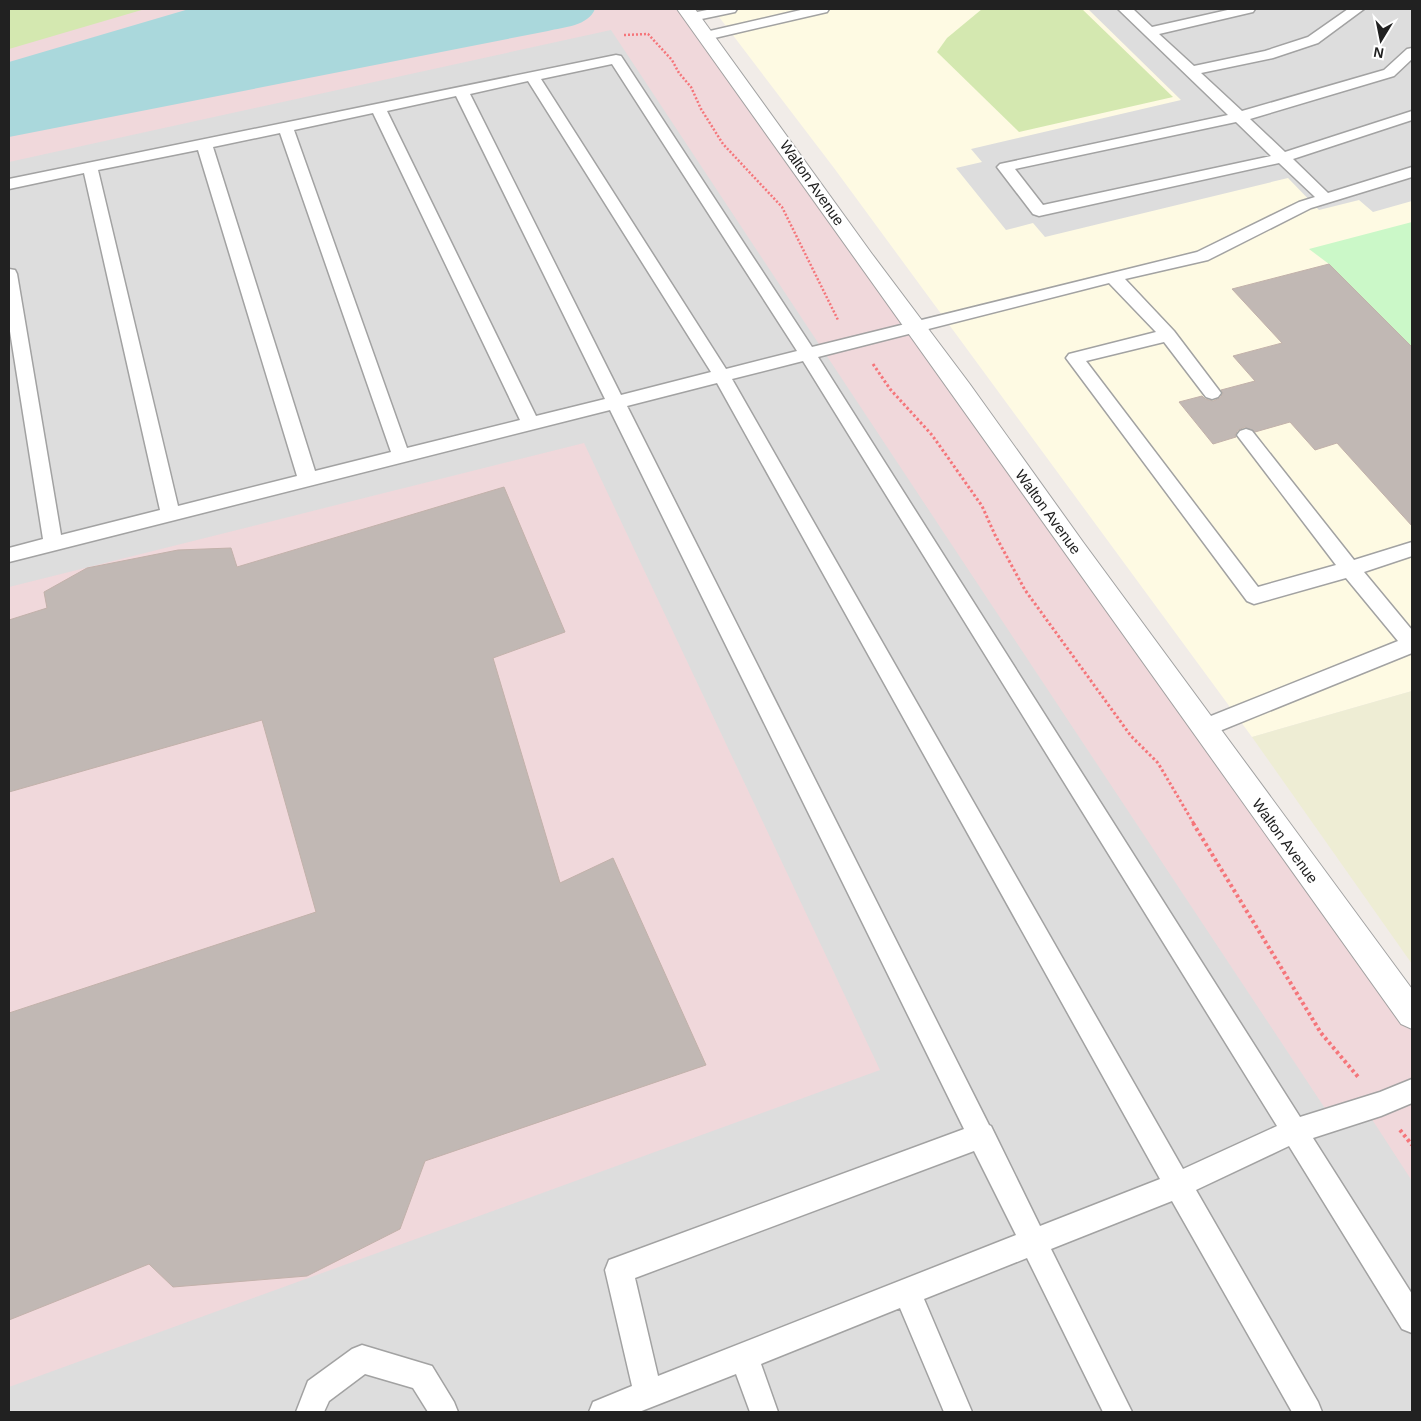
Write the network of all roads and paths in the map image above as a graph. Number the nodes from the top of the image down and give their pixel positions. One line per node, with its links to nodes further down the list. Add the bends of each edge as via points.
1 (730, 9): 6 (lane)
2 (822, 9): 6 (lane)
3 (1125, 9): 7 (lane)
4 (1248, 9): 7 (lane)
5 (1357, 9): 9 (lane, via 1312,40 1268,55)
6 (694, 21): 25 (street, Walton Avenue)
7 (1150, 32): 9 (lane)
8 (1412, 52): 14 (lane, via 1389,73)
9 (1191, 72): 14 (lane)
10 (532, 76): 11 (lane); 28 (lane, via 616,59); 29 (lane)
11 (461, 91): 12 (lane); 31 (lane)
12 (378, 108): 15 (lane); 32 (lane)
13 (1412, 115): 17 (lane)
14 (1239, 117): 17 (lane); 17 (lane, via 1005,167 1039,210)
15 (286, 127): 16 (lane); 34 (lane)
16 (204, 144): 18 (lane); 35 (lane)
17 (1282, 158): 21 (lane)
18 (90, 167): 20 (lane); 36 (lane)
19 (1412, 172): 21 (lane)
20 (9, 184)
21 (1326, 199): 24 (lane, via 1305,205 1202,256)
22 (9, 274): 37 (lane)
23 (816, 277): 27 (path, via 839,322)
24 (1113, 277): 25 (lane); 26 (lane)
25 (915, 326): 27 (lane); 41 (street, Walton Avenue)
26 (1168, 335): 30 (lane); 40 (lane, via 1075,358 1254,596)
27 (854, 342): 28 (lane); 44 (path, via 890,389 932,435 982,506 1024,590 1131,736 1158,763 1321,1033)
28 (806, 353): 29 (lane); 45 (lane)
29 (721, 375): 31 (lane); 48 (lane)
30 (1212, 393)
31 (617, 401): 32 (lane); 46 (lane)
32 (530, 423): 34 (lane)
33 (1246, 435): 40 (lane)
34 (401, 456): 35 (lane)
35 (308, 480): 36 (lane)
36 (170, 514): 37 (lane)
37 (53, 544): 39 (lane)
38 (1412, 549): 40 (lane)
39 (9, 555)
40 (1350, 569): 41 (lane, via 1412,644)
41 (1204, 728): 42 (street, Walton Avenue)
42 (1412, 1014)
43 (1412, 1091): 44 (lane)
44 (1380, 1104): 45 (lane); 47 (path)
45 (1294, 1131): 48 (lane); 51 (lane)
46 (982, 1135): 49 (lane); 53 (lane, via 619,1270)
47 (1412, 1145)
48 (1178, 1184): 49 (lane); 60 (lane)
49 (1035, 1242): 50 (lane); 59 (lane)
50 (907, 1292): 52 (lane); 58 (lane)
51 (1412, 1318)
52 (744, 1356): 53 (lane); 57 (lane)
53 (648, 1395): 54 (lane)
54 (614, 1410)
55 (310, 1412): 56 (lane, via 318,1391 362,1359 422,1376)
56 (444, 1412)
57 (764, 1412)
58 (958, 1412)
59 (1118, 1412)
60 (1308, 1412)

